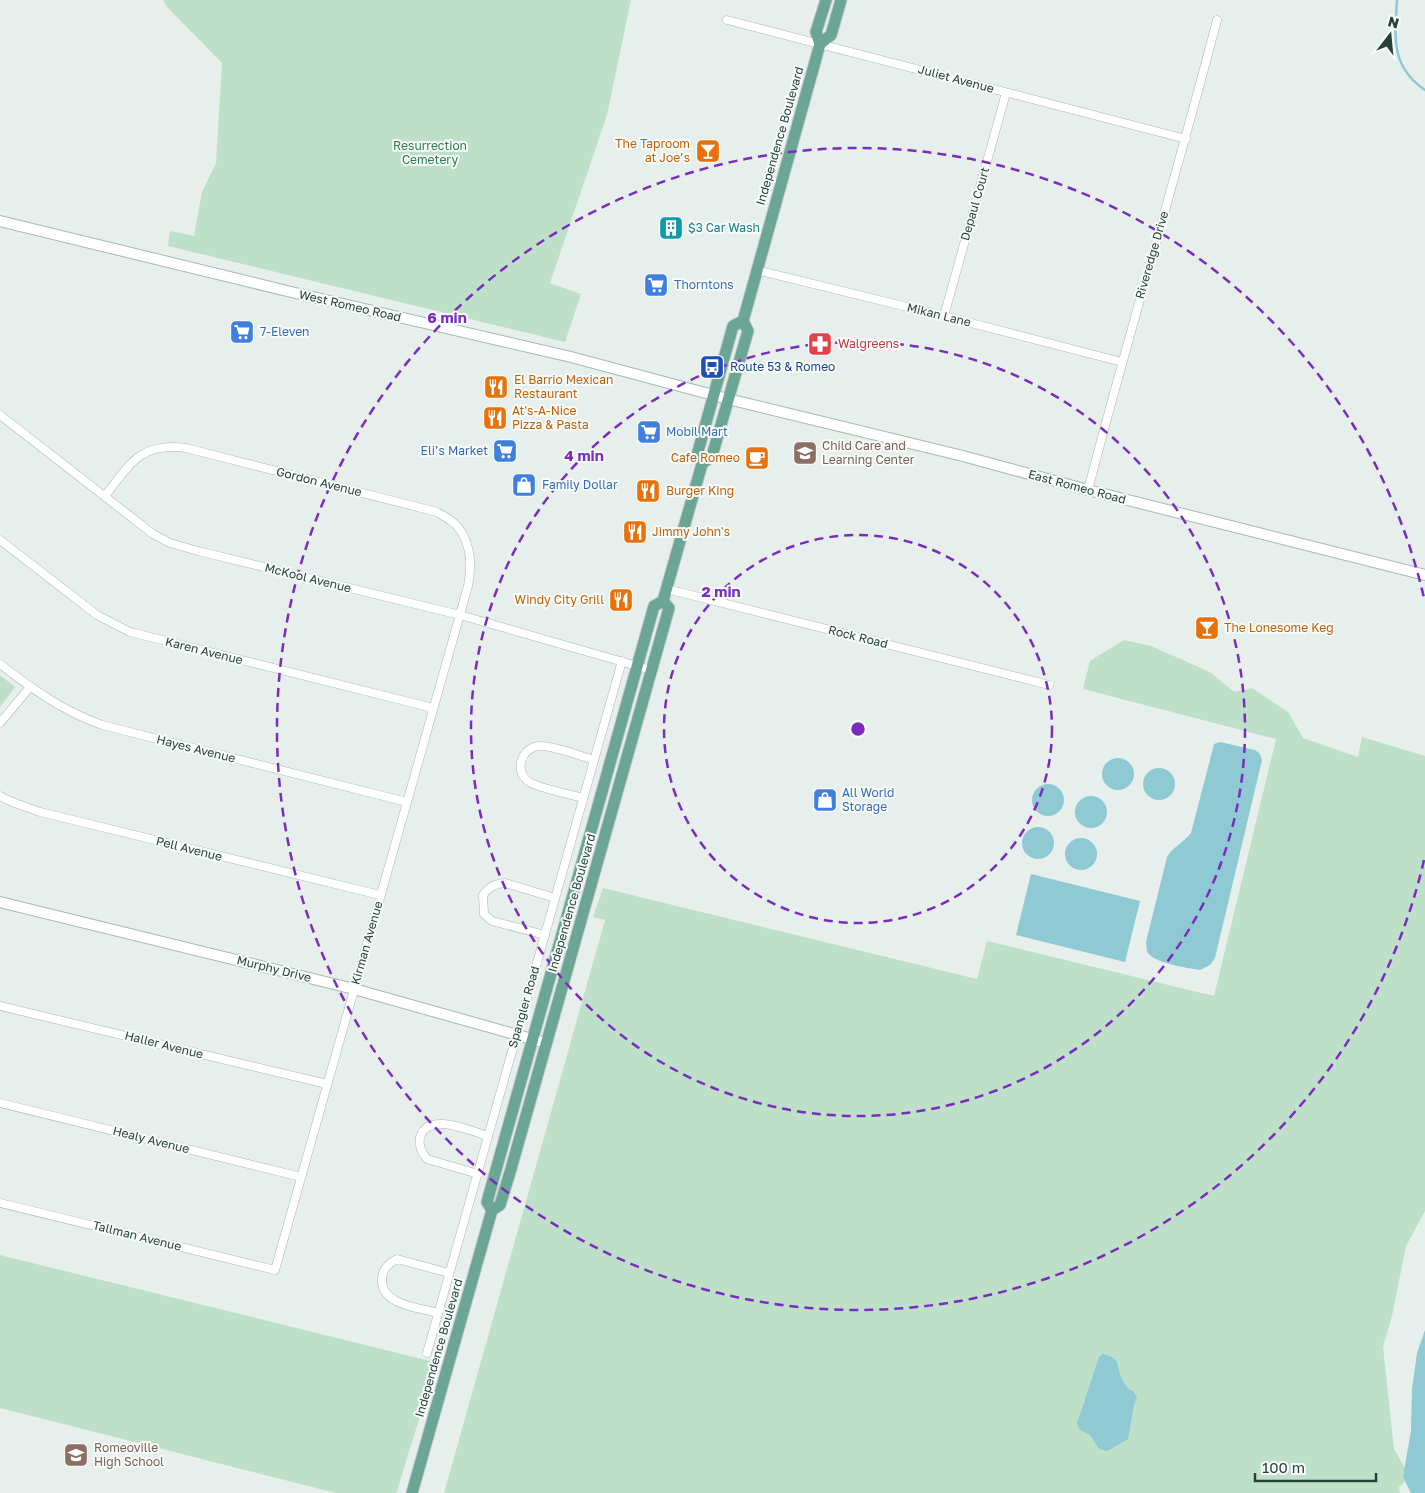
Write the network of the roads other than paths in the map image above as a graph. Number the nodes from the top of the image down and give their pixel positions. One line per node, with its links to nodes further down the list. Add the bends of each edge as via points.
1 (826, 0): 5 (main road, Independence Boulevard, via 816,32)
2 (841, 0): 5 (main road, Independence Boulevard, via 831,35)
3 (727, 20): 5 (street, Juliet Avenue)
4 (1216, 20): 7 (street, Riveredge Drive)
5 (820, 44): 6 (street, Juliet Avenue); 9 (main road, Independence Boulevard)
6 (1006, 93): 7 (street, Juliet Avenue); 10 (street, Depaul Court)
7 (1186, 139): 12 (street, Riveredge Drive)
8 (0, 220): 13 (main road, West Romeo Road, via 571,357)
9 (756, 270): 10 (street, Mikan Lane); 11 (main road, Independence Boulevard)
10 (944, 316): 12 (street, Mikan Lane)
11 (742, 321): 13 (main road, Independence Boulevard, via 733,326); 14 (main road, Independence Boulevard, via 748,331)
12 (1122, 362): 17 (street, Riveredge Drive)
13 (714, 395): 14 (main road, West Romeo Road); 16 (main road, Independence Boulevard, via 696,455)
14 (728, 399): 16 (main road, Independence Boulevard, via 712,456); 17 (main road, East Romeo Road)
15 (0, 414): 18 (street, McKool Avenue)
16 (702, 464): 21 (main road, Independence Boulevard)
17 (1088, 490): 20 (main road, East Romeo Road)
18 (105, 496): 23 (street, McKool Avenue, via 153,534 178,546); 23 (street, Gordon Avenue, via 137,457 152,449 174,446 437,512 456,526 468,547 471,569)
19 (0, 540): 30 (street, Karen Avenue, via 97,615 130,632)
20 (1425, 575)
21 (666, 588): 22 (main road, Independence Boulevard); 28 (street, Rock Road)
22 (663, 601): 26 (main road, Independence Boulevard, via 654,606); 27 (main road, Independence Boulevard, via 669,608)
23 (460, 616): 24 (street, McKool Avenue); 30 (street, Kirman Avenue)
24 (622, 662): 26 (street, McKool Avenue); 32 (street, Spangler Road)
25 (0, 664): 29 (street, Hayes Avenue)
26 (638, 666): 27 (street, McKool Avenue); 43 (main road, Independence Boulevard)
27 (652, 670): 44 (main road, Independence Boulevard)
28 (1049, 685)
29 (30, 686): 31 (street); 35 (street, Hayes Avenue, via 68,710 102,725)
30 (433, 708): 35 (street, Kirman Avenue)
31 (0, 723)
32 (594, 760): 34 (street, Spangler Road); 34 (street, via 538,746 524,754 520,766 523,776 531,783)
33 (0, 796): 36 (street, Pell Avenue, via 40,812)
34 (583, 798): 37 (street, Spangler Road)
35 (406, 802): 36 (street, Kirman Avenue)
36 (380, 895): 40 (street, Kirman Avenue)
37 (555, 898): 39 (street, Spangler Road); 39 (street, via 505,883 488,887 483,895 484,914 492,921)
38 (0, 902): 40 (main road, Murphy Drive)
39 (545, 935): 42 (street, Spangler Road)
40 (354, 989): 42 (main road, Murphy Drive); 45 (street, Kirman Avenue)
41 (0, 1006): 45 (street, Haller Avenue)
42 (516, 1034): 43 (main road, Murphy Drive); 47 (street, Spangler Road)
43 (532, 1039): 44 (main road, Murphy Drive); 51 (main road, Independence Boulevard, via 487,1202)
44 (546, 1043): 51 (main road, Independence Boulevard, via 500,1205)
45 (327, 1084): 49 (street, Kirman Avenue)
46 (0, 1103): 49 (street, Healy Avenue)
47 (488, 1136): 48 (street, Spangler Road); 48 (street, via 438,1123 429,1126 420,1137 420,1147 427,1159)
48 (478, 1174): 53 (street, Spangler Road)
49 (301, 1177): 52 (street, Kirman Avenue)
50 (0, 1203): 52 (street, Tallman Avenue)
51 (492, 1210): 56 (main road, Independence Boulevard)
52 (275, 1270)
53 (449, 1273): 54 (street, Spangler Road); 54 (street, via 397,1259 382,1272 382,1287 392,1299)
54 (438, 1313): 55 (street, Spangler Road)
55 (427, 1353)
56 (412, 1493)

